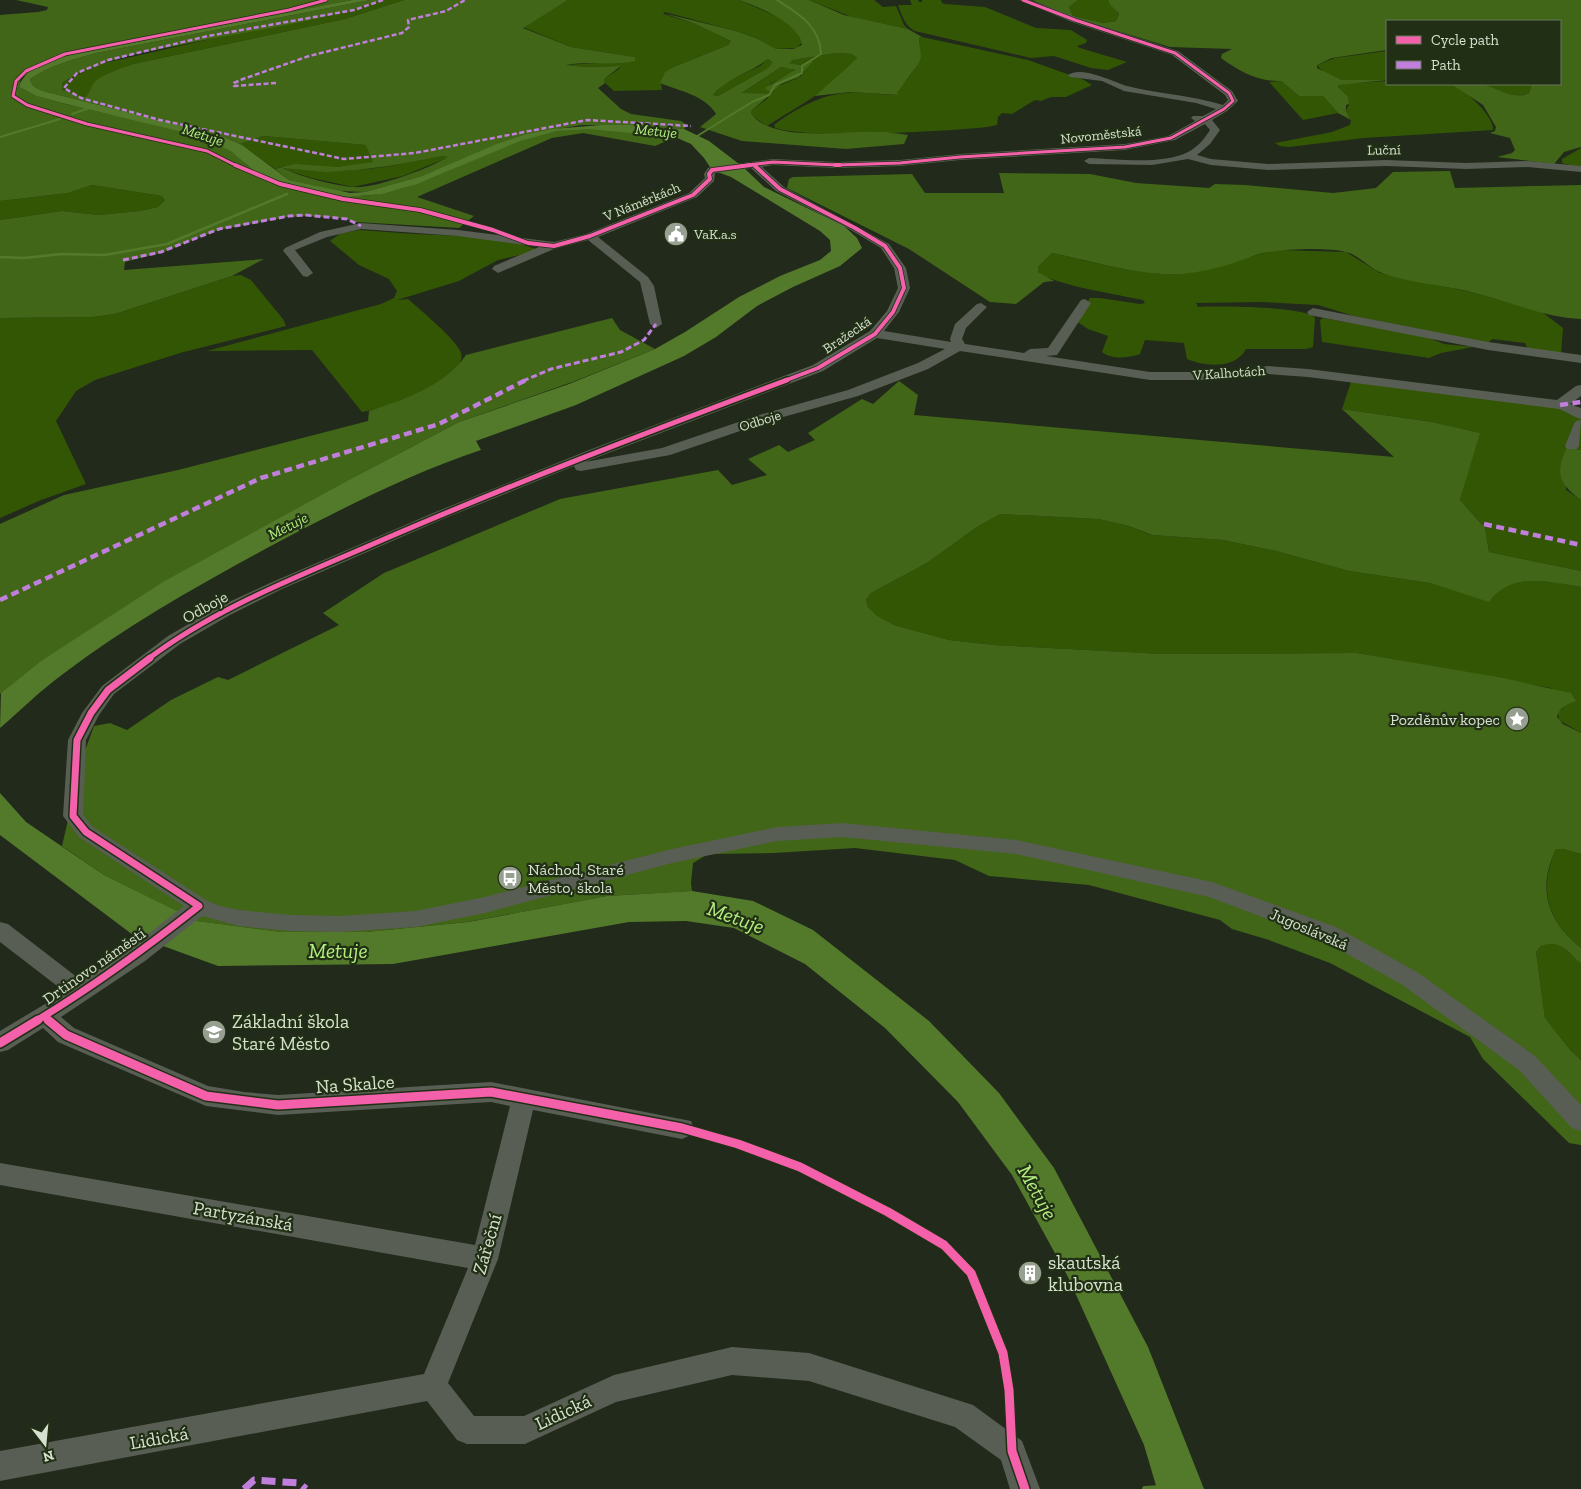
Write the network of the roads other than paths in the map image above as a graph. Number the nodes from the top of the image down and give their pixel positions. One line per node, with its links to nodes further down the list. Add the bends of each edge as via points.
1 (1023, 0): 3 (street, via 1175,53 1229,93 1233,101)
2 (1073, 75): 3 (street, via 1104,79 1124,88 1198,100)
3 (1224, 109): 4 (street, Novoměstská)
4 (1206, 120): 5 (street, Novoměstská, via 1171,138 1125,147); 6 (street, via 1215,130 1204,145)
5 (1003, 155): 6 (street, via 1130,162); 7 (street, Novoměstská, via 837,165)
6 (1188, 156): 8 (street, Luční, via 1211,162 1268,167 1386,163 1528,164)
7 (749, 164): 9 (street, V Náměrkách, via 712,170 710,179 694,195); 17 (street, Bražecká, via 780,189 885,246 900,268 904,288 893,312)
8 (1581, 169)
9 (590, 236): 10 (street, V Náměrkách); 16 (street, via 644,280)
10 (554, 246): 11 (street, V Náměrkách); 12 (street, V Náměrkách, via 458,233 361,226 324,234 291,248 289,251 293,258)
11 (498, 269)
12 (307, 273)
13 (1085, 302): 19 (street, via 1052,352)
14 (981, 307): 18 (street, via 960,327 956,340)
15 (1313, 312): 20 (street, via 1488,346)
16 (656, 324)
17 (875, 334): 18 (street, V Kalhotách); 26 (street, Bražecká, via 818,368)
18 (959, 346): 19 (street, V Kalhotách); 27 (street, Odboje, via 923,366 853,393 764,418 665,452)
19 (1014, 354): 22 (street, V Kalhotách, via 1150,376 1222,376 1268,370)
20 (1581, 359)
21 (1581, 389): 22 (street)
22 (1560, 405): 23 (street, V Kalhotách)
23 (1581, 415)
24 (1581, 424): 25 (street)
25 (1572, 446)
26 (594, 453): 27 (street, Odboje)
27 (553, 470): 29 (street, Odboje, via 438,516 224,611 174,640 108,690 77,740 73,816 86,832)
28 (1016, 847): 29 (street, Odboje, via 843,830 777,834 672,856 485,905 416,919 340,924 290,923); 35 (street, Jugoslávská, via 1212,890 1328,933 1409,978 1527,1063)
29 (194, 910): 31 (street, Drtinovo náměstí)
30 (0, 930): 31 (street)
31 (82, 994): 32 (street, Drtinovo náměstí)
32 (45, 1017): 33 (street, Drtinovo náměstí); 34 (street, Na Skalce, via 66,1035 206,1096 278,1105 491,1092)
33 (0, 1044)
34 (524, 1097): 36 (street, Na Skalce); 38 (street, Zářeční)
35 (1581, 1121)
36 (682, 1128)
37 (0, 1174): 38 (street, Partyzánská)
38 (485, 1259): 39 (street, Zářeční)
39 (433, 1386): 40 (street, Lidická); 41 (street, Lidická, via 467,1430 525,1430 614,1389 732,1361 809,1367 963,1415 1012,1451)
40 (0, 1466)
41 (1025, 1489)

